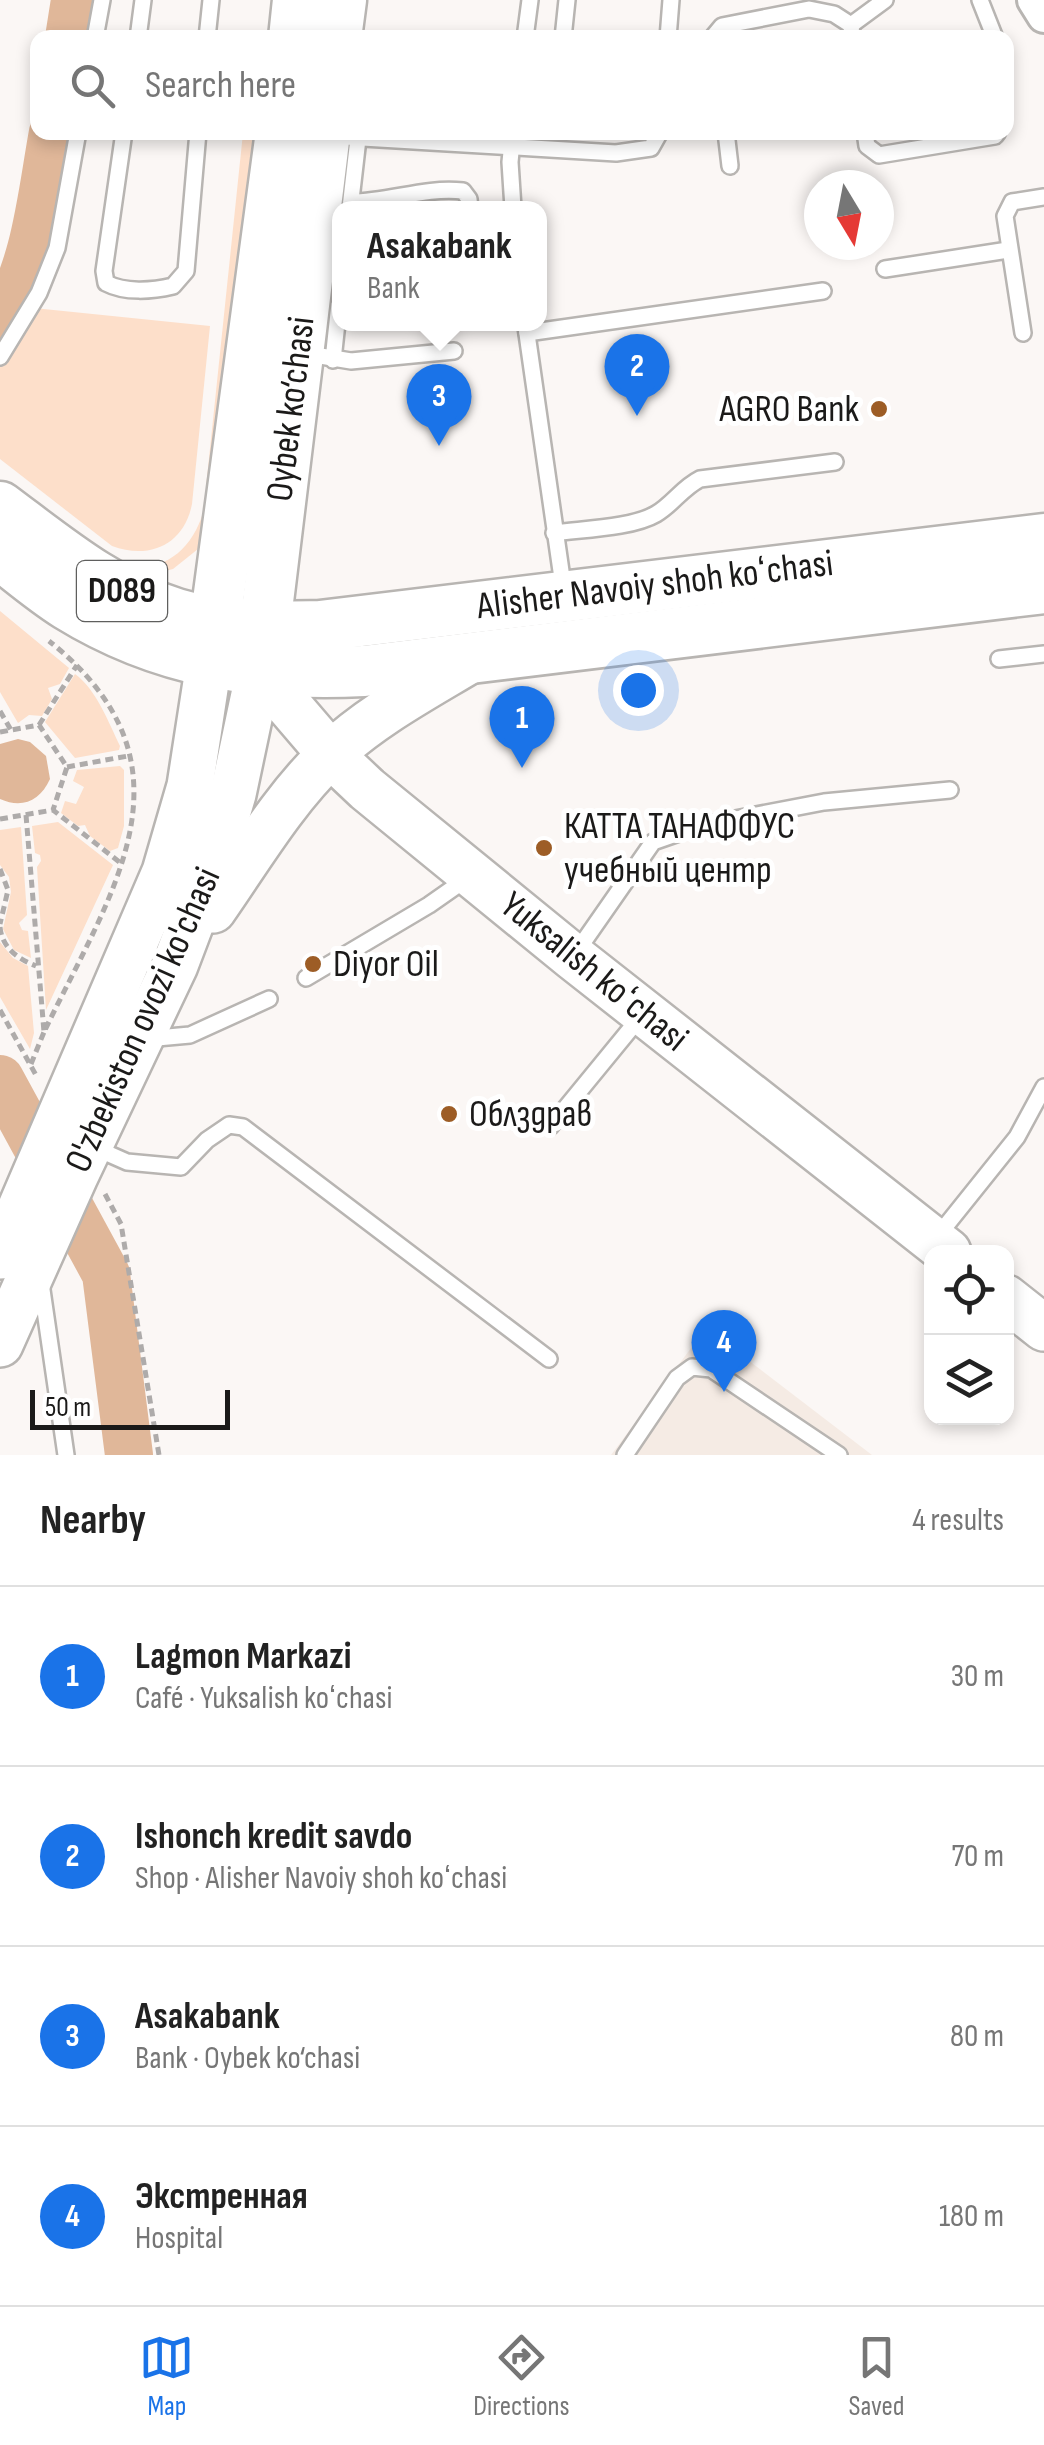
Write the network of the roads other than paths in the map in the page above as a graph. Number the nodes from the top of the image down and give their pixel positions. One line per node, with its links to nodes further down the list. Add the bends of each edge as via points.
1 (102, 0): 13 (lane)
2 (143, 0): 14 (lane)
3 (210, 0): 15 (lane)
4 (298, 0): 16 (main road)
5 (341, 0): 17 (main road)
6 (530, 0): 18 (lane)
7 (567, 0): 19 (lane)
8 (672, 0): 20 (lane)
9 (884, 0): 23 (lane)
10 (980, 0): 24 (lane)
11 (1034, 0): 12 (street)
12 (1044, 16)
13 (96, 30)
14 (139, 30)
15 (208, 30)
16 (295, 30)
17 (337, 30)
18 (526, 30)
19 (564, 30)
20 (669, 30)
21 (719, 30): 22 (lane, via 809,9 834,14)
22 (850, 30)
23 (854, 30)
24 (992, 30)
25 (77, 140): 52 (lane, via 57,248)
26 (123, 140): 27 (lane, via 104,271 106,283 140,289 172,286 186,271)
27 (197, 140)
28 (321, 140): 60 (main road, Oybek ko‘chasi)
29 (322, 140): 51 (main road, Oybek ko‘chasi)
30 (324, 140): 39 (lane)
31 (512, 140): 42 (lane)
32 (552, 140): 33 (lane, via 616,154 650,148)
33 (655, 140)
34 (727, 140): 37 (lane)
35 (866, 140): 36 (lane, via 879,155)
36 (971, 140)
37 (730, 166)
38 (1044, 197): 43 (lane, via 1012,202 1005,216)
39 (348, 201)
40 (398, 201): 41 (lane, via 434,188 463,191)
41 (469, 201)
42 (513, 201)
43 (1008, 250): 44 (lane); 49 (lane)
44 (886, 269)
45 (823, 291): 47 (lane)
46 (332, 319): 51 (lane)
47 (547, 325)
48 (526, 331): 55 (lane)
49 (1022, 333)
50 (454, 351): 51 (lane, via 351,361)
51 (315, 356): 61 (main road, Oybek ko‘chasi)
52 (0, 357)
53 (835, 462): 55 (lane, via 700,479 645,519)
54 (0, 507): 60 (main road, D089, via 87,572 179,615)
55 (554, 533): 59 (lane)
56 (1044, 539): 59 (main road, Alisher Navoiy shoh koʻchasi)
57 (0, 554): 60 (main road, D089, via 121,634)
58 (1044, 588): 63 (main road, Alisher Navoiy shoh koʻchasi)
59 (564, 594): 61 (main road, Alisher Navoiy shoh koʻchasi, via 320,626)
60 (212, 642): 61 (main road, D089); 76 (main road, O'zbekiston ovozi ko'chasi, via 190,786)
61 (262, 649): 63 (main road, Alisher Navoiy shoh koʻchasi, via 364,671); 65 (main road, Yuksalish koʻchasi); 69 (main road, O'zbekiston ovozi ko'chasi, via 233,794)
62 (1044, 654): 64 (lane)
63 (476, 656): 65 (main road)
64 (1000, 659)
65 (331, 754): 67 (main road, Yuksalish koʻchasi); 69 (main road, via 279,813)
66 (950, 790): 68 (lane, via 824,802 699,826 653,842)
67 (472, 875): 68 (main road, Yuksalish koʻchasi); 70 (lane)
68 (573, 958): 72 (main road, Yuksalish koʻchasi)
69 (175, 965): 73 (main road, O'zbekiston ovozi ko'chasi)
70 (306, 978)
71 (268, 999): 73 (lane, via 190,1035)
72 (644, 1013): 75 (lane); 77 (main road, Yuksalish koʻchasi)
73 (141, 1039): 76 (main road, O'zbekiston ovozi ko'chasi)
74 (1044, 1088): 78 (lane)
75 (550, 1127)
76 (80, 1156): 79 (main road, O'zbekiston ovozi ko'chasi); 83 (lane, via 181,1167 207,1140 230,1125 242,1127)
77 (938, 1245)
78 (942, 1245)
79 (24, 1246): 82 (main road, O'zbekiston ovozi ko'chasi); 84 (lane)
80 (1014, 1304): 81 (main road)
81 (1044, 1328)
82 (0, 1344)
83 (550, 1359)
84 (66, 1455)
85 (626, 1455): 86 (lane, via 677,1378 692,1367 712,1369)
86 (839, 1455)

